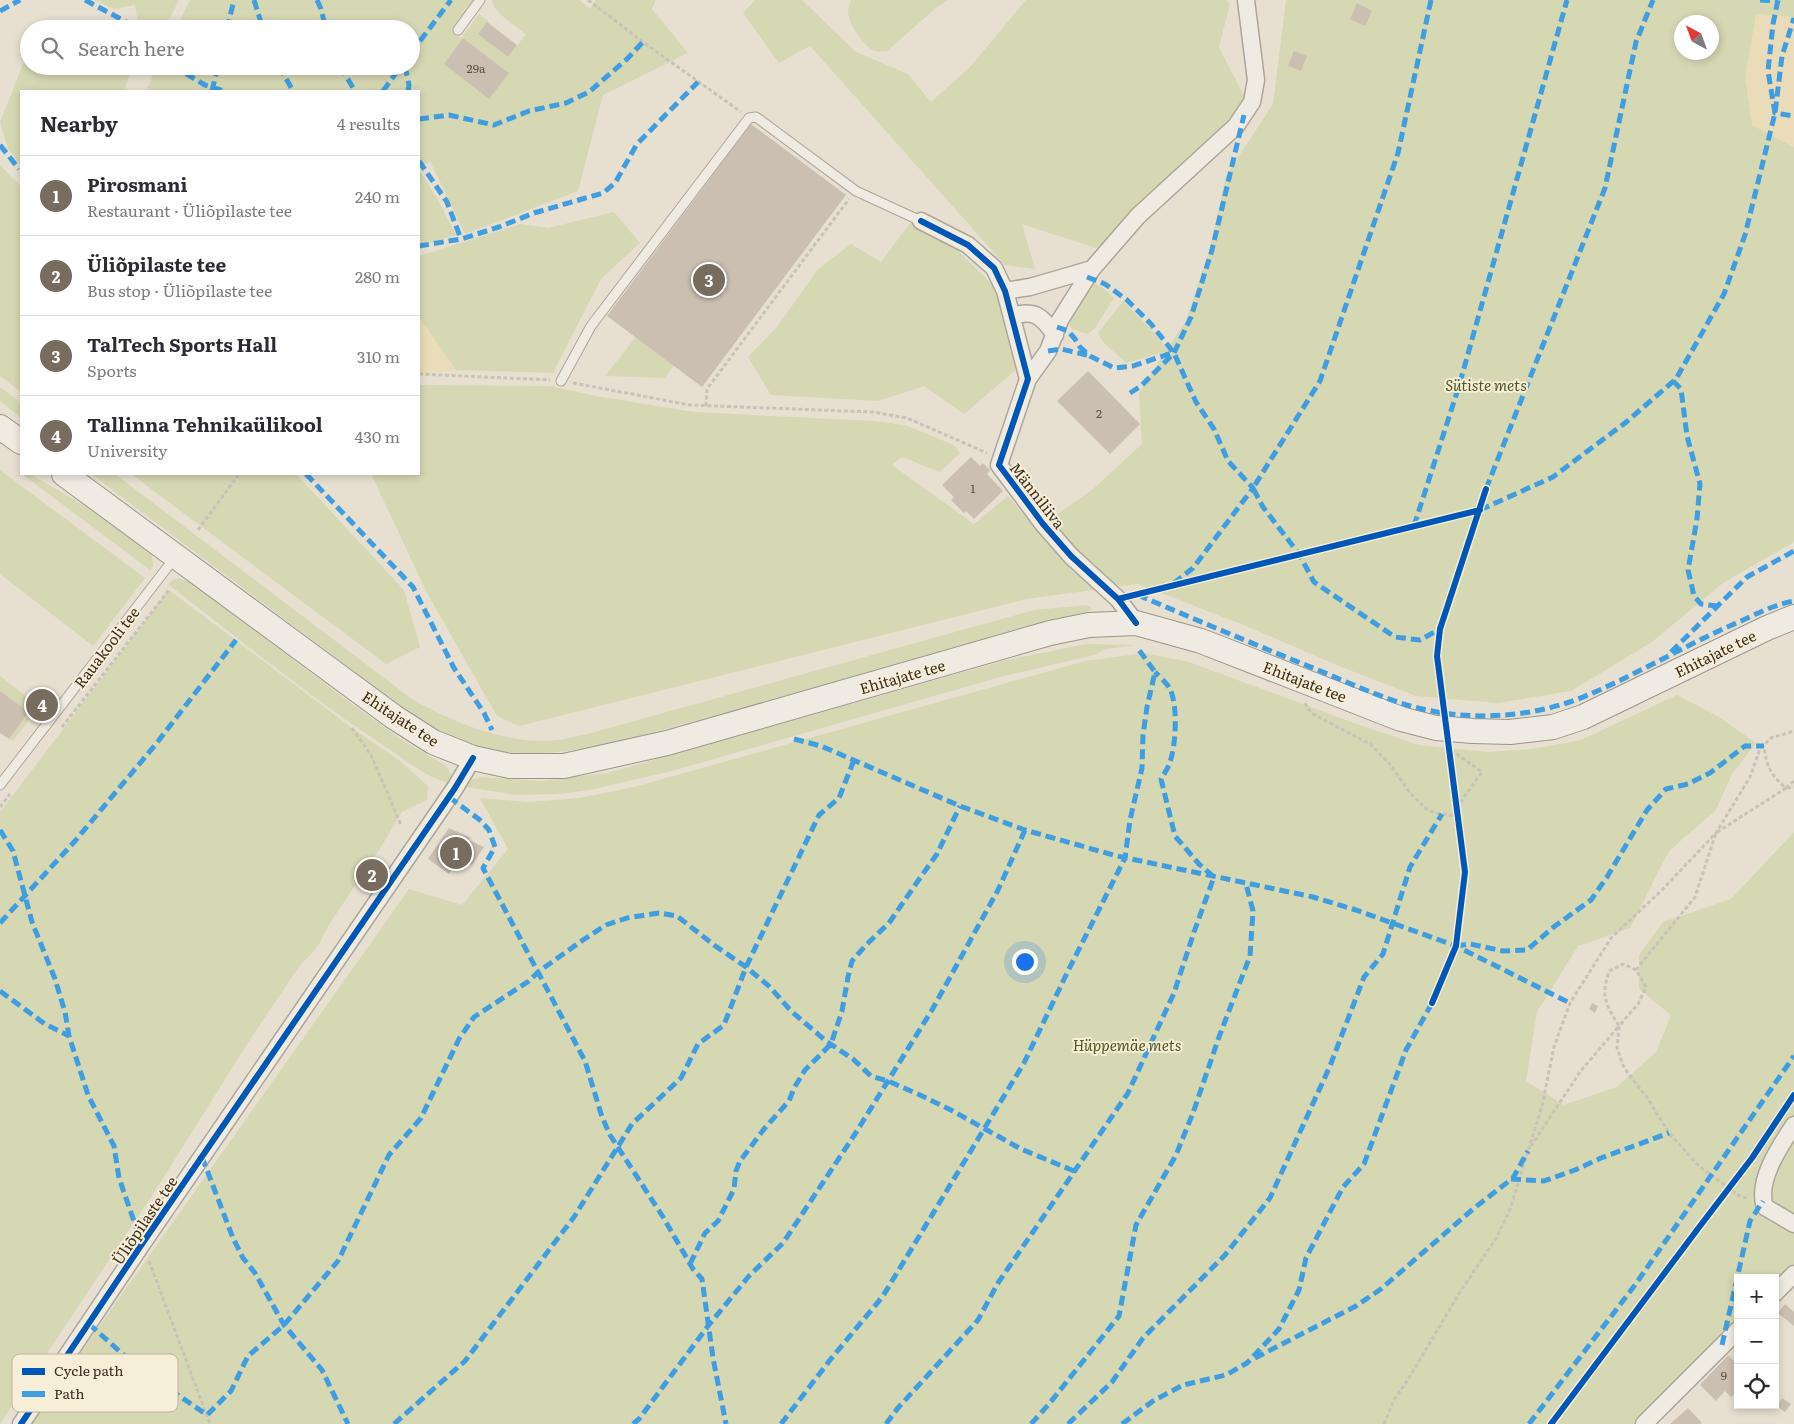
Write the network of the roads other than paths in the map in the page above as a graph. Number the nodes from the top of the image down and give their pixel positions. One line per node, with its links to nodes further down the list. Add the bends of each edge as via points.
1 (480, 0): 3 (lane)
2 (1246, 0): 5 (street, Männiliiva, via 1256,80 1252,102 1236,126 1138,216)
3 (458, 30)
4 (921, 221): 6 (street, via 968,245 994,268); 9 (lane, via 856,191 756,116 749,118 591,326)
5 (1092, 269): 6 (street, via 1024,289); 8 (street, Männiliiva, via 1060,320)
6 (1005, 291): 7 (street)
7 (1012, 316): 8 (street, via 1034,314 1045,320); 10 (street)
8 (1055, 334): 10 (street, Männiliiva, via 1048,351)
9 (562, 380)
10 (1028, 380): 16 (street, Männiliiva, via 999,465 1043,524 1071,556 1118,599)
11 (0, 427): 12 (main road)
12 (20, 441)
13 (65, 475): 14 (main road, Ehitajate tee)
14 (176, 556): 17 (main road, Ehitajate tee, via 394,717 433,742); 18 (lane, Rauakooli tee)
15 (1794, 618): 16 (main road, Ehitajate tee, via 1583,717 1554,727 1510,732 1436,728 1401,719 1201,641)
16 (1136, 623): 17 (main road, Ehitajate tee, via 1089,625 1050,633 667,743 564,766 510,766)
17 (473, 758): 24 (street, Üliõpilaste tee)
18 (0, 785)
19 (1794, 1125): 20 (street, via 1779,1147 1762,1194 1765,1206)
20 (1794, 1224)
21 (1794, 1274): 22 (street)
22 (1779, 1289)
23 (1734, 1334): 27 (street)
24 (68, 1354)
25 (29, 1412): 26 (street, Üliõpilaste tee)
26 (21, 1424)
27 (1644, 1424)

